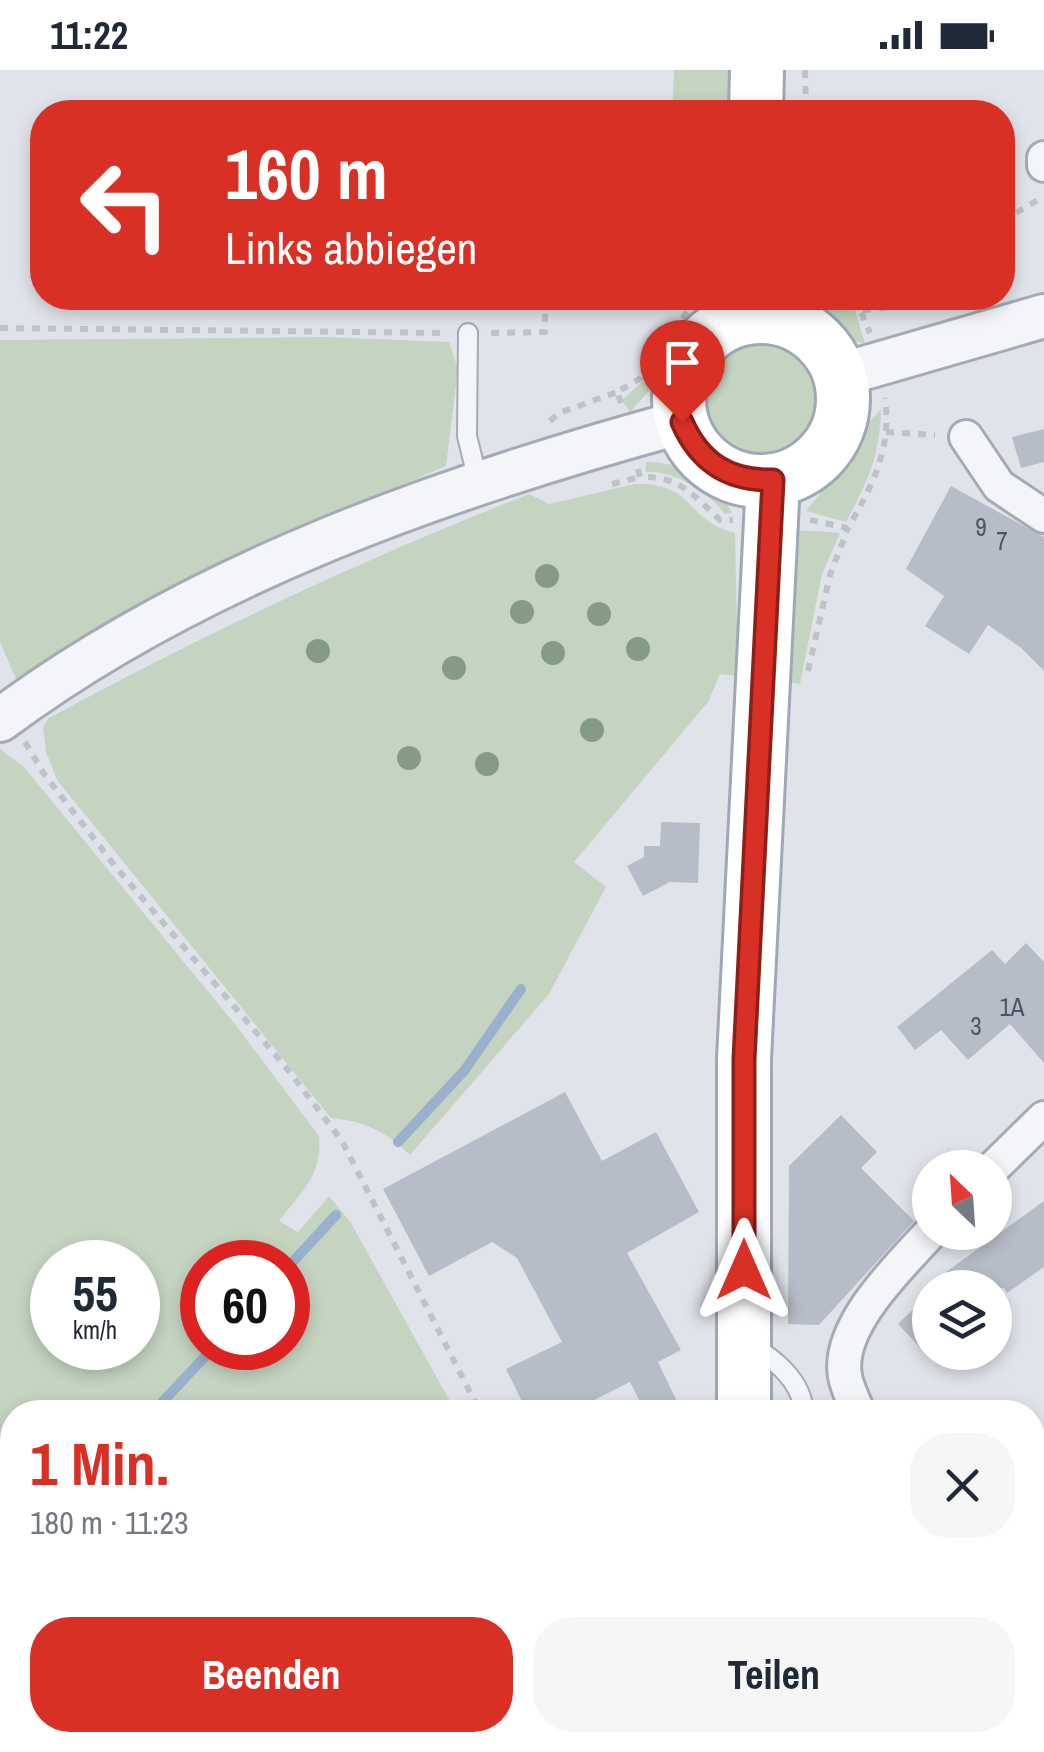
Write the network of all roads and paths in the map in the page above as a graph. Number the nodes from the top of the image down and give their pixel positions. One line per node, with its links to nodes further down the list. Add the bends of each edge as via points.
1 (757, 70): 3 (main road)
2 (805, 70): 4 (path)
3 (756, 100)
4 (806, 100)
5 (1044, 158): 6 (street)
6 (1044, 166)
7 (1044, 196): 8 (path)
8 (1015, 213)
9 (546, 310): 16 (path, via 545,332)
10 (688, 310): 20 (path, via 639,379 618,392)
11 (748, 310): 18 (main road, via 693,354 682,378)
12 (756, 310): 17 (main road, via 789,322)
13 (863, 310): 17 (path)
14 (1044, 316): 17 (street)
15 (0, 328): 16 (path)
16 (468, 333): 22 (lane, via 467,436)
17 (860, 370): 19 (path); 23 (main road, via 828,448)
18 (682, 422): 20 (street); 23 (main road, via 713,466 750,481)
19 (886, 432): 21 (path); 23 (path, via 874,484 848,528)
20 (630, 436): 22 (street); 23 (path, via 640,477 665,476 720,520)
21 (966, 437): 24 (street, via 999,486)
22 (479, 485): 25 (street, via 358,527 220,589 86,662)
23 (772, 500): 29 (main road, via 744,1059)
24 (1044, 516)
25 (4, 717): 30 (path, via 115,866 342,1141)
26 (1044, 1118): 27 (street)
27 (1012, 1150)
28 (915, 1250): 33 (street, via 852,1333 844,1373)
29 (744, 1341): 31 (main road); 32 (lane, via 774,1359)
30 (474, 1400)
31 (744, 1400)
32 (802, 1400)
33 (854, 1400)

